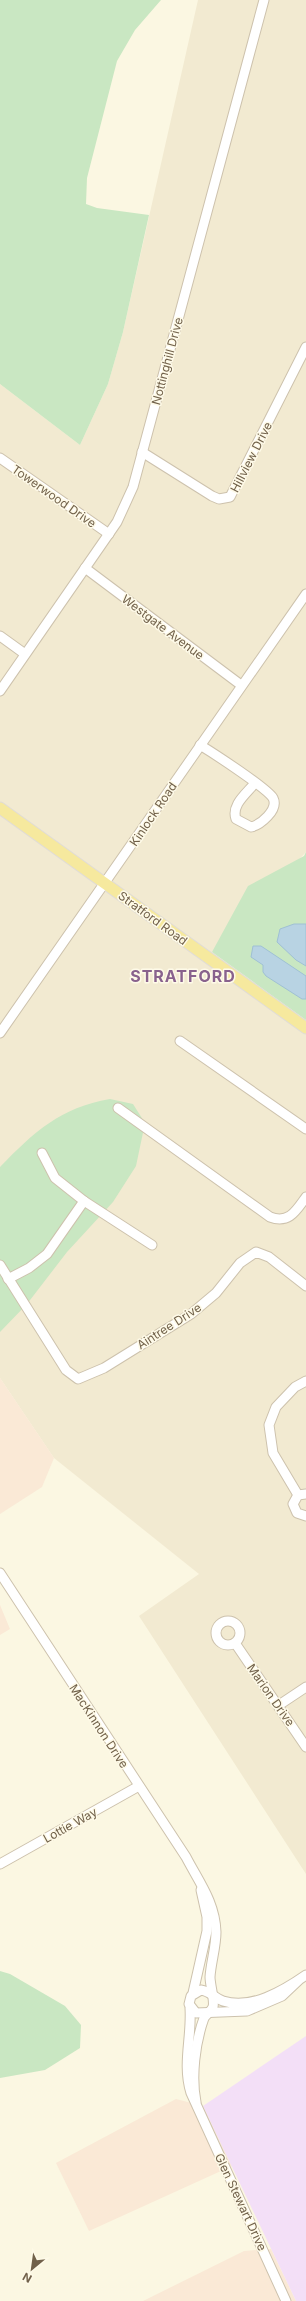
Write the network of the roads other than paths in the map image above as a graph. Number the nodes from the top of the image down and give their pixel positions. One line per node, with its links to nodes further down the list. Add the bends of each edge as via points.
1 (264, 0): 3 (street, Nottinghill Drive)
2 (306, 347): 3 (street, Hillview Drive, via 230,497 219,499 212,496)
3 (142, 452): 5 (street, Nottinghill Drive, via 126,506)
4 (0, 458): 5 (street, Towerwood Drive)
5 (109, 534): 6 (street, Nottinghill Drive)
6 (85, 568): 9 (street, Nottinghill Drive); 10 (street, Westgate Avenue)
7 (306, 594): 10 (street, Kinlock Road)
8 (0, 636): 9 (street)
9 (25, 654): 11 (street, Nottinghill Drive)
10 (241, 685): 12 (street, Kinlock Road)
11 (0, 691)
12 (200, 745): 13 (street); 15 (street, Kinlock Road)
13 (255, 783): 13 (street, via 272,797 274,803 264,821 251,827 236,819 234,813 236,806)
14 (0, 808): 15 (main road, Stratford Road)
15 (105, 884): 16 (main road, Stratford Road); 17 (street, Kinlock Road)
16 (306, 1028)
17 (0, 1033)
18 (180, 1041): 20 (street)
19 (118, 1108): 22 (street, via 270,1217 284,1220 291,1217)
20 (306, 1129)
21 (42, 1153): 23 (street, via 56,1178)
22 (306, 1197)
23 (84, 1201): 24 (street); 26 (street, via 47,1254 29,1268)
24 (152, 1245)
25 (0, 1265): 26 (street)
26 (8, 1279): 27 (street, Aintree Drive, via 66,1370 78,1379 104,1368 191,1314 216,1294 240,1263 256,1252 269,1257)
27 (306, 1286)
28 (306, 1381): 29 (street, via 295,1387 276,1407 269,1425 273,1453)
29 (302, 1495): 30 (street, via 293,1504 300,1515)
30 (306, 1516)
31 (0, 1573): 36 (street, MacKinnon Drive)
32 (235, 1643): 34 (street, Marion Drive)
33 (306, 1686): 34 (street)
34 (279, 1705): 35 (street, Marion Drive)
35 (306, 1747)
36 (139, 1786): 37 (street, Lottie Way); 38 (street, MacKinnon Drive)
37 (0, 1864)
38 (198, 1879): 40 (street, MacKinnon Drive, via 207,1917 207,1931); 41 (street, MacKinnon Drive, via 214,1909 216,1932 210,1973)
39 (303, 1977): 41 (street, via 277,1992 250,2003 221,2000); 43 (street, via 282,1996 260,2007 247,2011)
40 (193, 1993): 41 (street, via 201,1990); 42 (street, via 189,2000)
41 (211, 1993): 43 (street, via 214,2002)
42 (190, 2008): 43 (street, via 196,2014); 44 (street, Glen Stewart Drive, via 192,2024 186,2061 188,2084)
43 (208, 2013): 44 (street, Glen Stewart Drive, via 199,2036 193,2088)
44 (196, 2102): 45 (street, Glen Stewart Drive)
45 (286, 2301)

